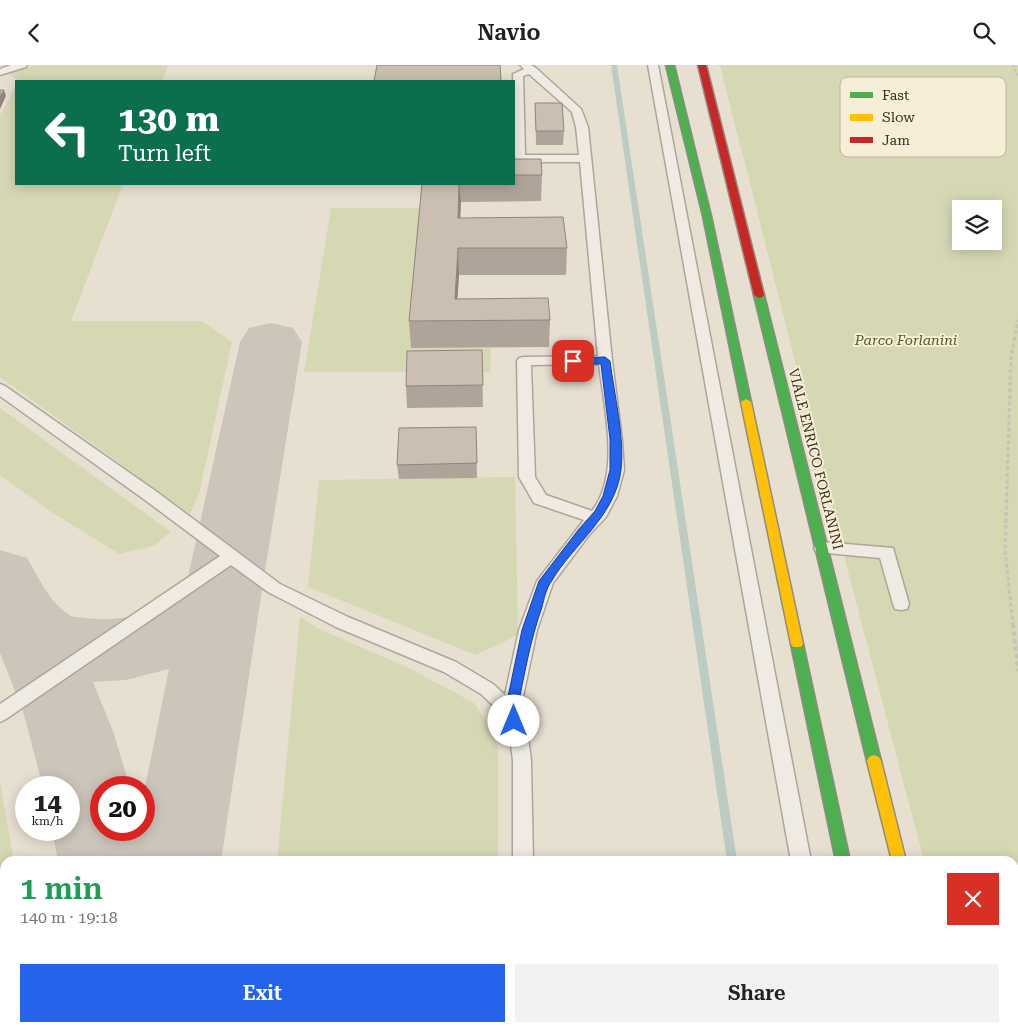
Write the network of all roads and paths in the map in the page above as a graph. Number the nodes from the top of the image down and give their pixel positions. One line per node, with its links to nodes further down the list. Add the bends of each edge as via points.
1 (22, 65): 7 (lane)
2 (653, 65): 22 (lane)
3 (670, 65): 23 (main road, via 710,226)
4 (702, 65): 15 (main road, VIALE ENRICO FORLANINI)
5 (1013, 65): 8 (path)
6 (528, 68): 9 (lane, via 577,111); 10 (lane, via 518,74)
7 (0, 72)
8 (1018, 77)
9 (585, 158): 10 (lane); 12 (lane)
10 (516, 159)
11 (1018, 320): 18 (path, via 1011,358 1005,549)
12 (605, 361): 14 (lane, via 616,470 609,496); 14 (lane, via 524,361 527,477 540,499)
13 (0, 389): 16 (lane, via 151,496)
14 (595, 518): 19 (lane, via 545,581 528,630)
15 (822, 548): 17 (lane, via 887,552); 24 (main road, VIALE ENRICO FORLANINI)
16 (230, 557): 19 (lane, via 274,588 342,622 450,667 487,689); 20 (lane)
17 (901, 604)
18 (1018, 671)
19 (511, 711): 21 (lane, via 518,730 522,761)
20 (0, 713)
21 (524, 856)
22 (800, 856)
23 (842, 856)
24 (898, 856)

